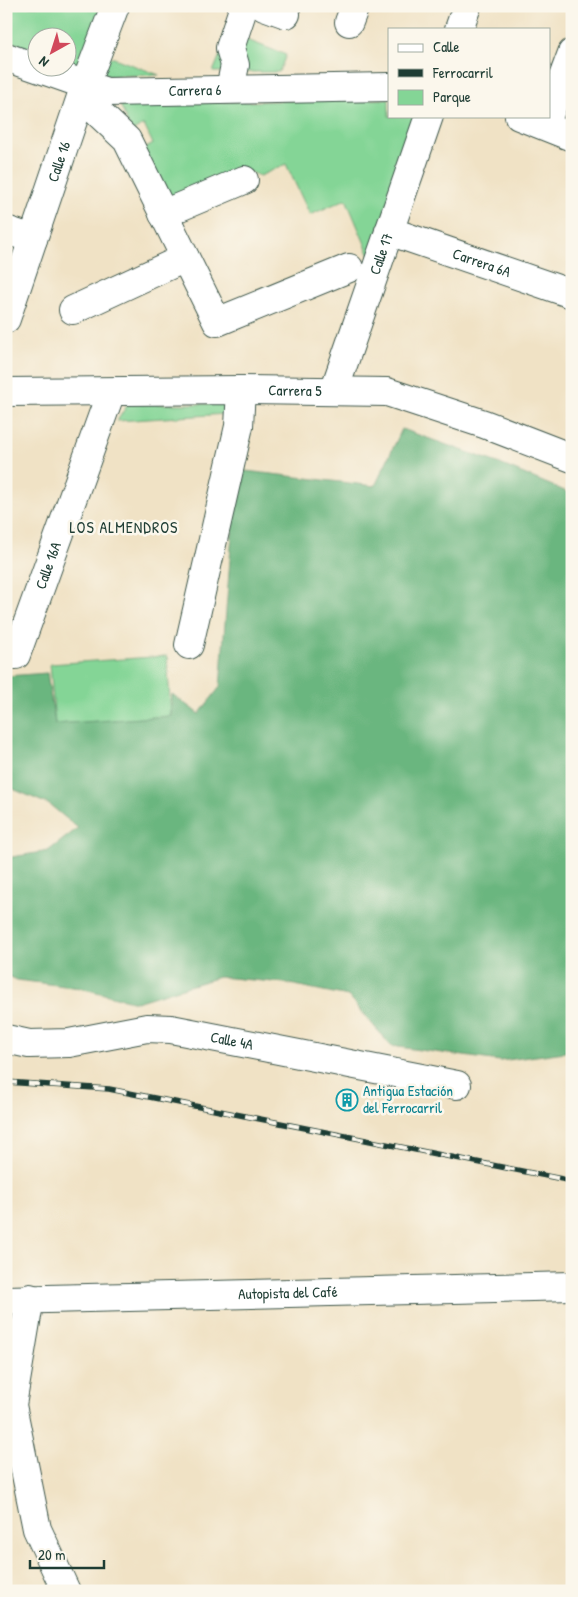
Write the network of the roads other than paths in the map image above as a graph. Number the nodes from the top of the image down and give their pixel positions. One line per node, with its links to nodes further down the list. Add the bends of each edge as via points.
1 (115, 6): 7 (main road, Calle 16)
2 (244, 6): 9 (main road, via 230,48 235,65)
3 (467, 6): 4 (main road)
4 (459, 28)
5 (572, 52): 10 (main road)
6 (6, 57): 7 (main road, Carrera 6)
7 (85, 85): 9 (main road, Carrera 6, via 106,92); 15 (main road, via 94,108 127,140); 18 (main road, Calle 16)
8 (388, 87): 9 (main road, Carrera 6)
9 (230, 89)
10 (550, 113)
11 (428, 118): 17 (main road, Calle 17)
12 (548, 119): 13 (main road)
13 (572, 137)
14 (244, 180): 15 (main road)
15 (163, 214): 19 (main road)
16 (6, 230): 18 (main road)
17 (389, 231): 21 (main road, Carrera 6A); 25 (main road, Calle 17)
18 (33, 240): 23 (main road, Calle 16)
19 (185, 258): 20 (main road, via 217,322); 22 (main road)
20 (349, 268)
21 (572, 294)
22 (73, 310)
23 (6, 319)
24 (240, 390): 25 (main road, Carrera 5); 27 (main road, Carrera 5); 29 (main road, via 240,426)
25 (334, 391): 28 (main road, Carrera 5, via 387,392)
26 (6, 392): 27 (main road, Carrera 5)
27 (111, 392): 30 (main road, Calle 16A)
28 (572, 458)
29 (189, 644)
30 (16, 656)
31 (6, 1039): 32 (main road, Calle 4A, via 30,1044 69,1043 147,1028 171,1029)
32 (457, 1085)
33 (572, 1286): 34 (main road, Autopista del Café)
34 (18, 1299): 35 (main road, via 12,1405 37,1529)
35 (66, 1591)

